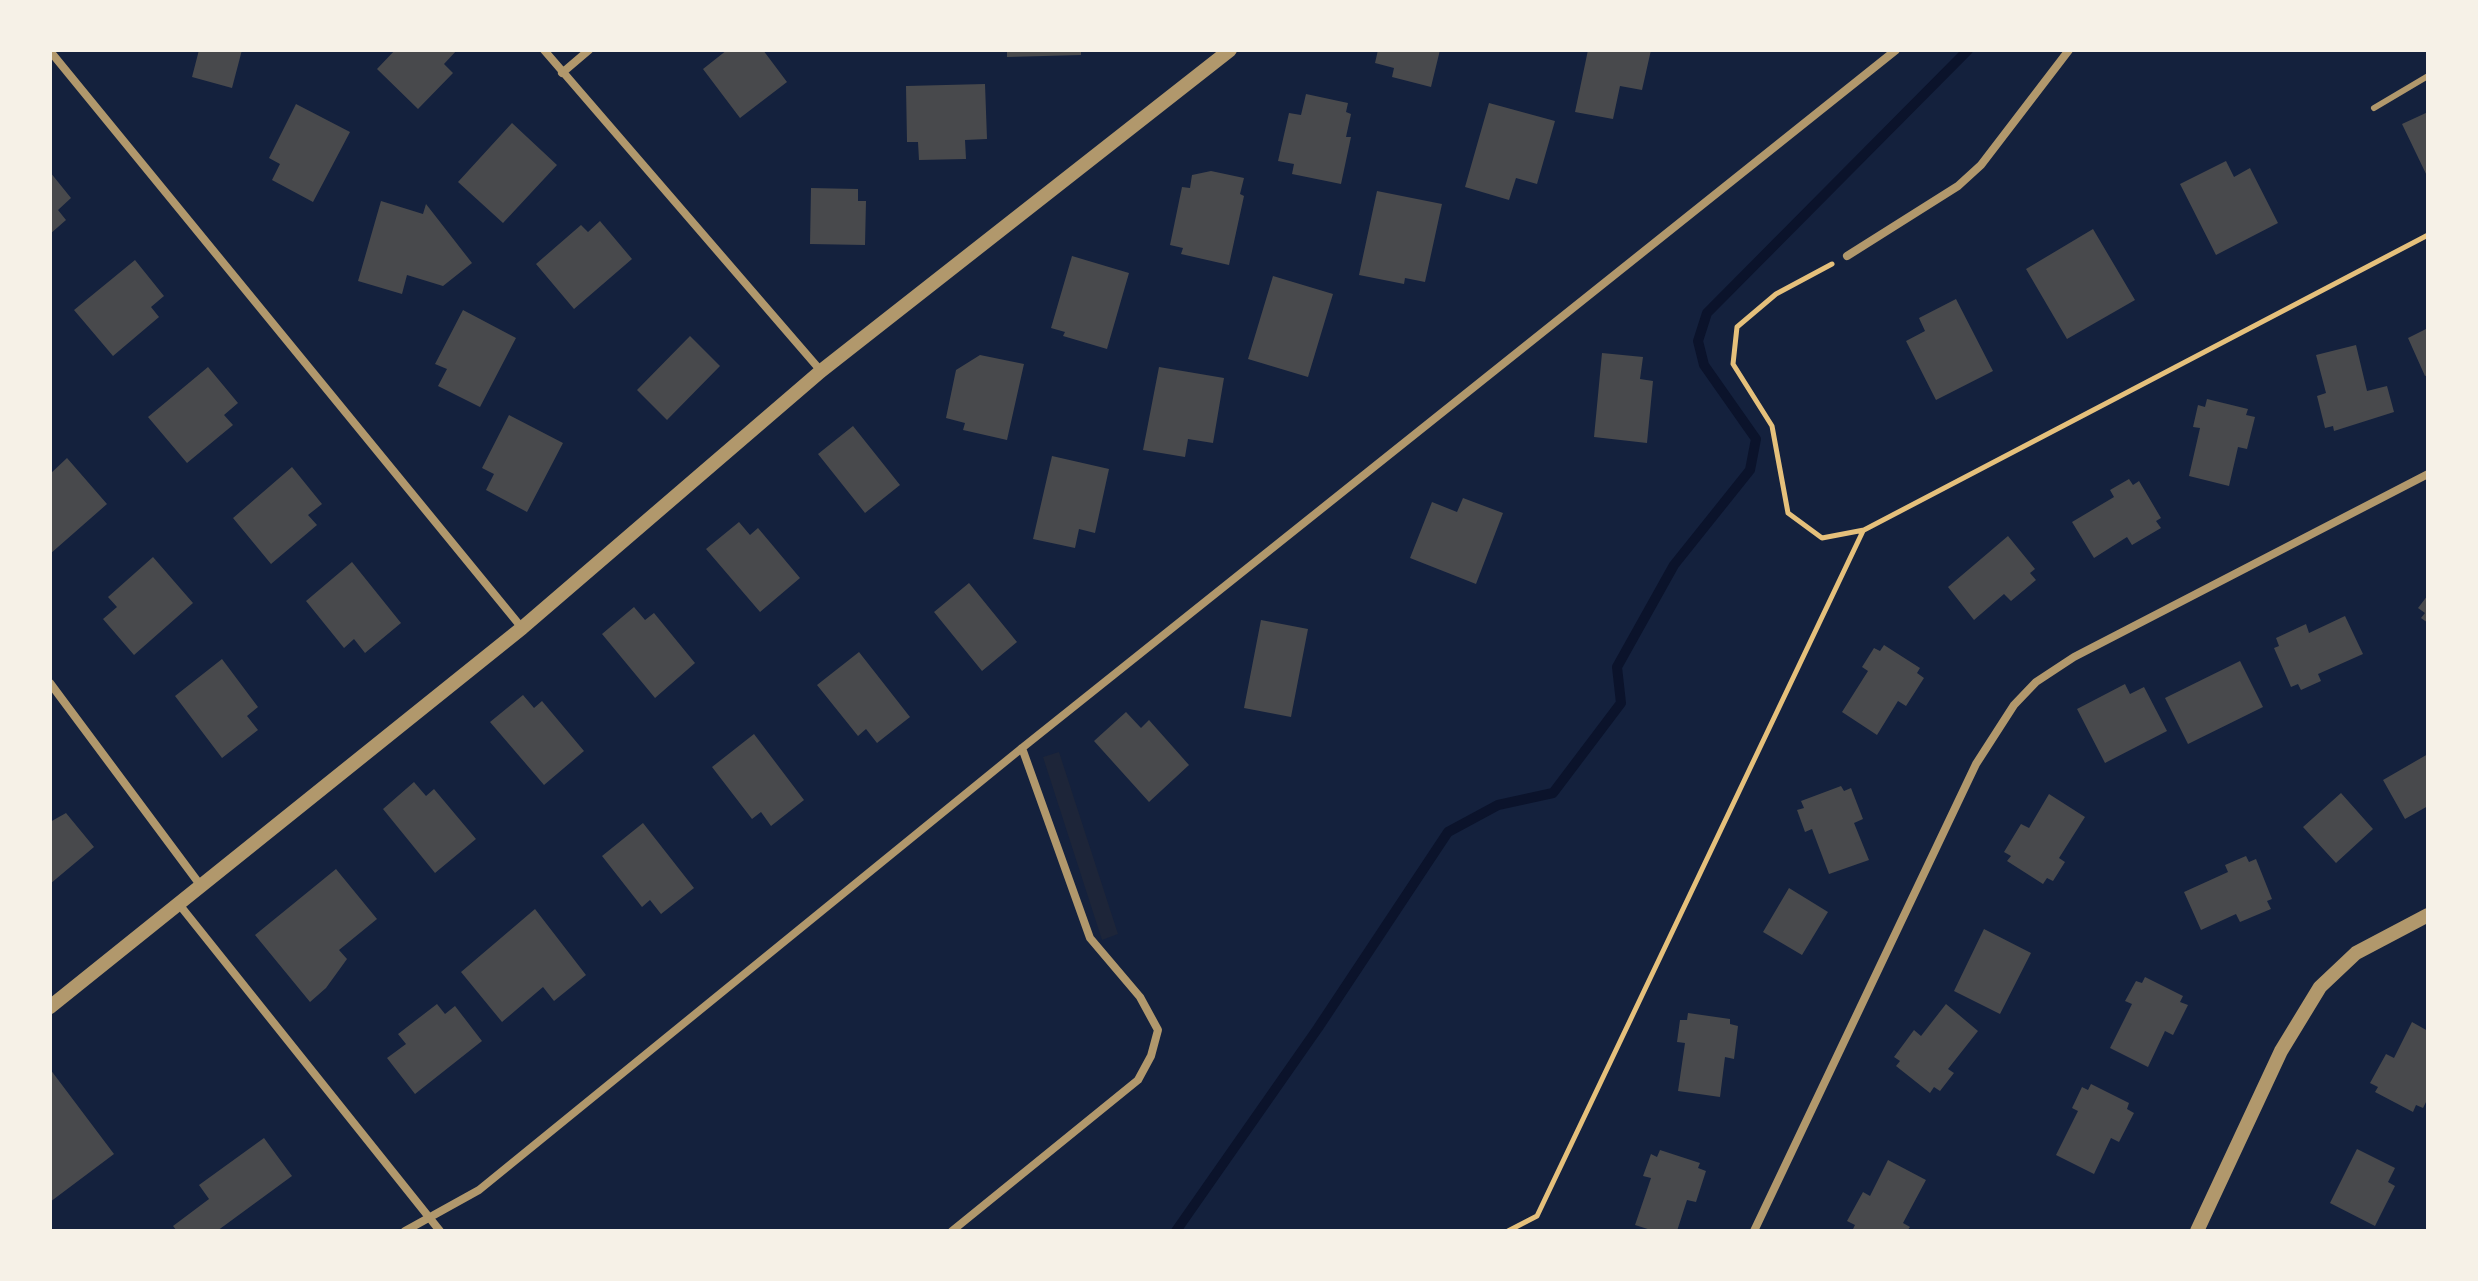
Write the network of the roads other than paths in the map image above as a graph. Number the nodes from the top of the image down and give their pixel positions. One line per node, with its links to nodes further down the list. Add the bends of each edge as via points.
1 (544, 50): 7 (street)
2 (589, 50): 7 (street)
3 (1230, 50): 11 (street)
4 (1896, 50): 15 (street)
5 (2069, 50): 10 (street, via 1981,165 1958,186)
6 (50, 51): 13 (street)
7 (562, 73): 11 (street)
8 (2428, 76): 9 (lane)
9 (2374, 108)
10 (1847, 256)
11 (821, 371): 13 (street)
12 (2428, 474): 24 (street, via 2074,657 2036,682 2014,705 1976,764)
13 (522, 628): 16 (street)
14 (50, 683): 16 (street)
15 (1022, 748): 20 (street, via 479,1190); 23 (street, via 1090,938 1140,997 1158,1030 1138,1080)
16 (201, 886): 17 (street)
17 (178, 903): 19 (street); 20 (street)
18 (2428, 915): 25 (street, via 2356,953 2320,987 2281,1051)
19 (50, 1007)
20 (429, 1217): 21 (street); 22 (street)
21 (405, 1231)
22 (440, 1231)
23 (952, 1231)
24 (1754, 1231)
25 (2197, 1231)

